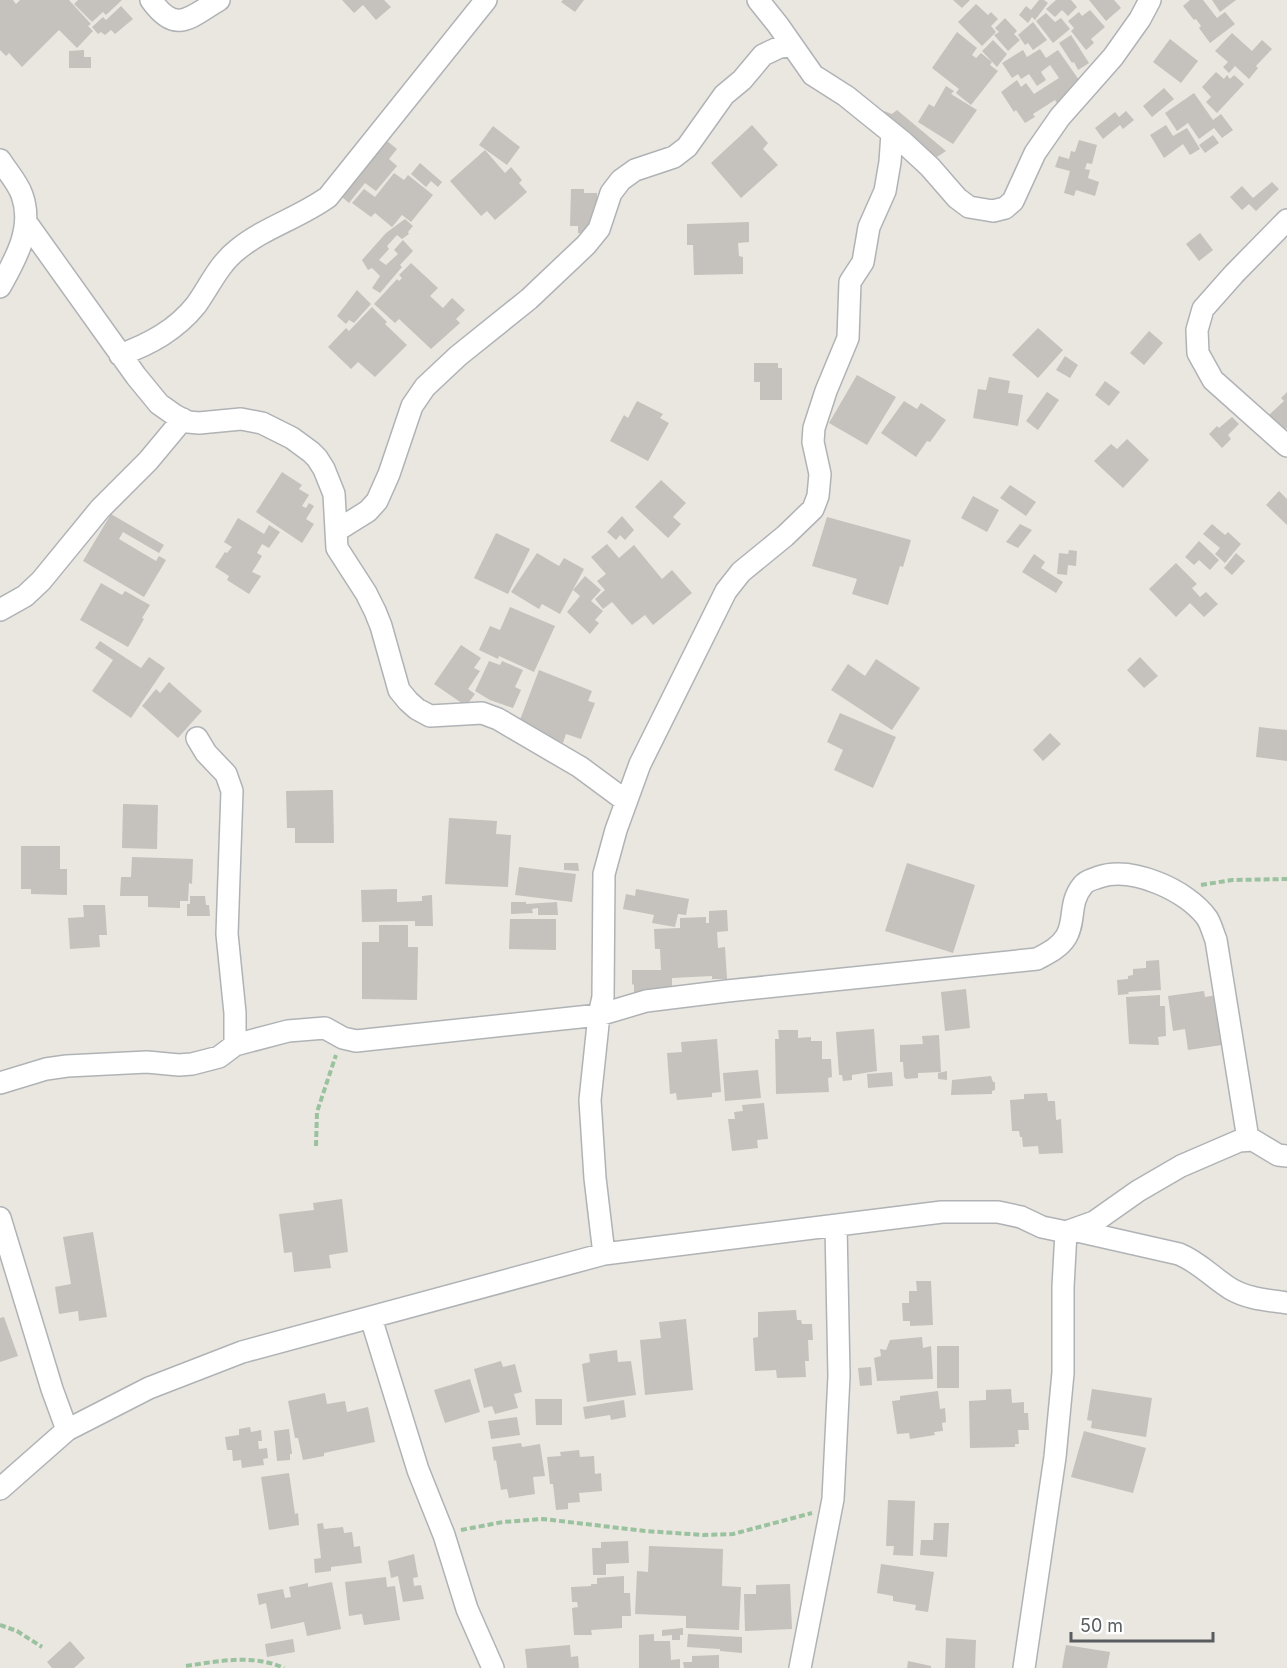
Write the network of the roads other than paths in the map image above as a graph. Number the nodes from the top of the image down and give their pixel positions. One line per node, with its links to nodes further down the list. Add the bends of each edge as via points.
1 (151, 0): 2 (street, via 166,18 175,22)
2 (219, 0)
3 (486, 0): 12 (street, via 328,197 235,251 178,323 154,342)
4 (758, 0): 6 (street)
5 (1150, 0): 7 (street, via 1113,57 1060,117 1035,153 1013,201 1005,208 993,211 969,207)
6 (792, 46): 7 (street, via 813,75); 15 (street, via 763,55 724,96 680,154 635,170 621,180 611,193 599,230 586,245 530,299 425,387 412,406 377,501)
7 (892, 133): 18 (street, via 885,191 869,227 863,262 849,287 848,338 814,428 820,474 813,509 741,572 726,591 640,764)
8 (0, 160): 10 (street, via 22,194)
9 (1287, 220): 14 (street, via 1203,309 1197,330 1198,352 1213,380)
10 (26, 222): 11 (street, via 18,255); 12 (street)
11 (0, 287)
12 (120, 355): 13 (street, via 159,404)
13 (183, 419): 15 (street, via 199,423 252,420 304,447 324,469 332,487); 16 (street, via 40,581 25,596)
14 (1287, 446)
15 (336, 531): 18 (street, via 339,552 375,611 399,690 408,701 430,716 482,713 498,719 580,767)
16 (0, 610)
17 (196, 738): 20 (street, via 226,774 232,791 227,934)
18 (626, 801): 19 (street, via 604,874 603,996)
19 (599, 1015): 20 (street, via 356,1041 319,1028 288,1031); 22 (street, via 669,998 1037,959 1055,950 1067,936 1074,898 1085,882 1126,874 1146,878 1177,893 1207,918 1216,940 1228,1002); 27 (street, via 590,1100)
20 (235, 1045): 21 (street, via 219,1057 192,1064 67,1066)
21 (0, 1083)
22 (1248, 1139): 23 (street); 26 (street, via 1181,1166 1094,1222)
23 (1287, 1156)
24 (0, 1218): 30 (street)
25 (836, 1226): 26 (street, via 942,1212 998,1212 1022,1216 1042,1227); 27 (street); 33 (street, via 839,1376 832,1506)
26 (1070, 1231): 28 (street, via 1179,1254 1231,1289 1249,1297); 34 (street, via 1063,1287 1063,1373 1056,1447)
27 (604, 1254): 29 (street)
28 (1287, 1303)
29 (371, 1318): 30 (street, via 242,1352 149,1388); 32 (street, via 404,1428 467,1609)
30 (67, 1430): 31 (street)
31 (0, 1490)
32 (493, 1668)
33 (800, 1668)
34 (1024, 1668)

